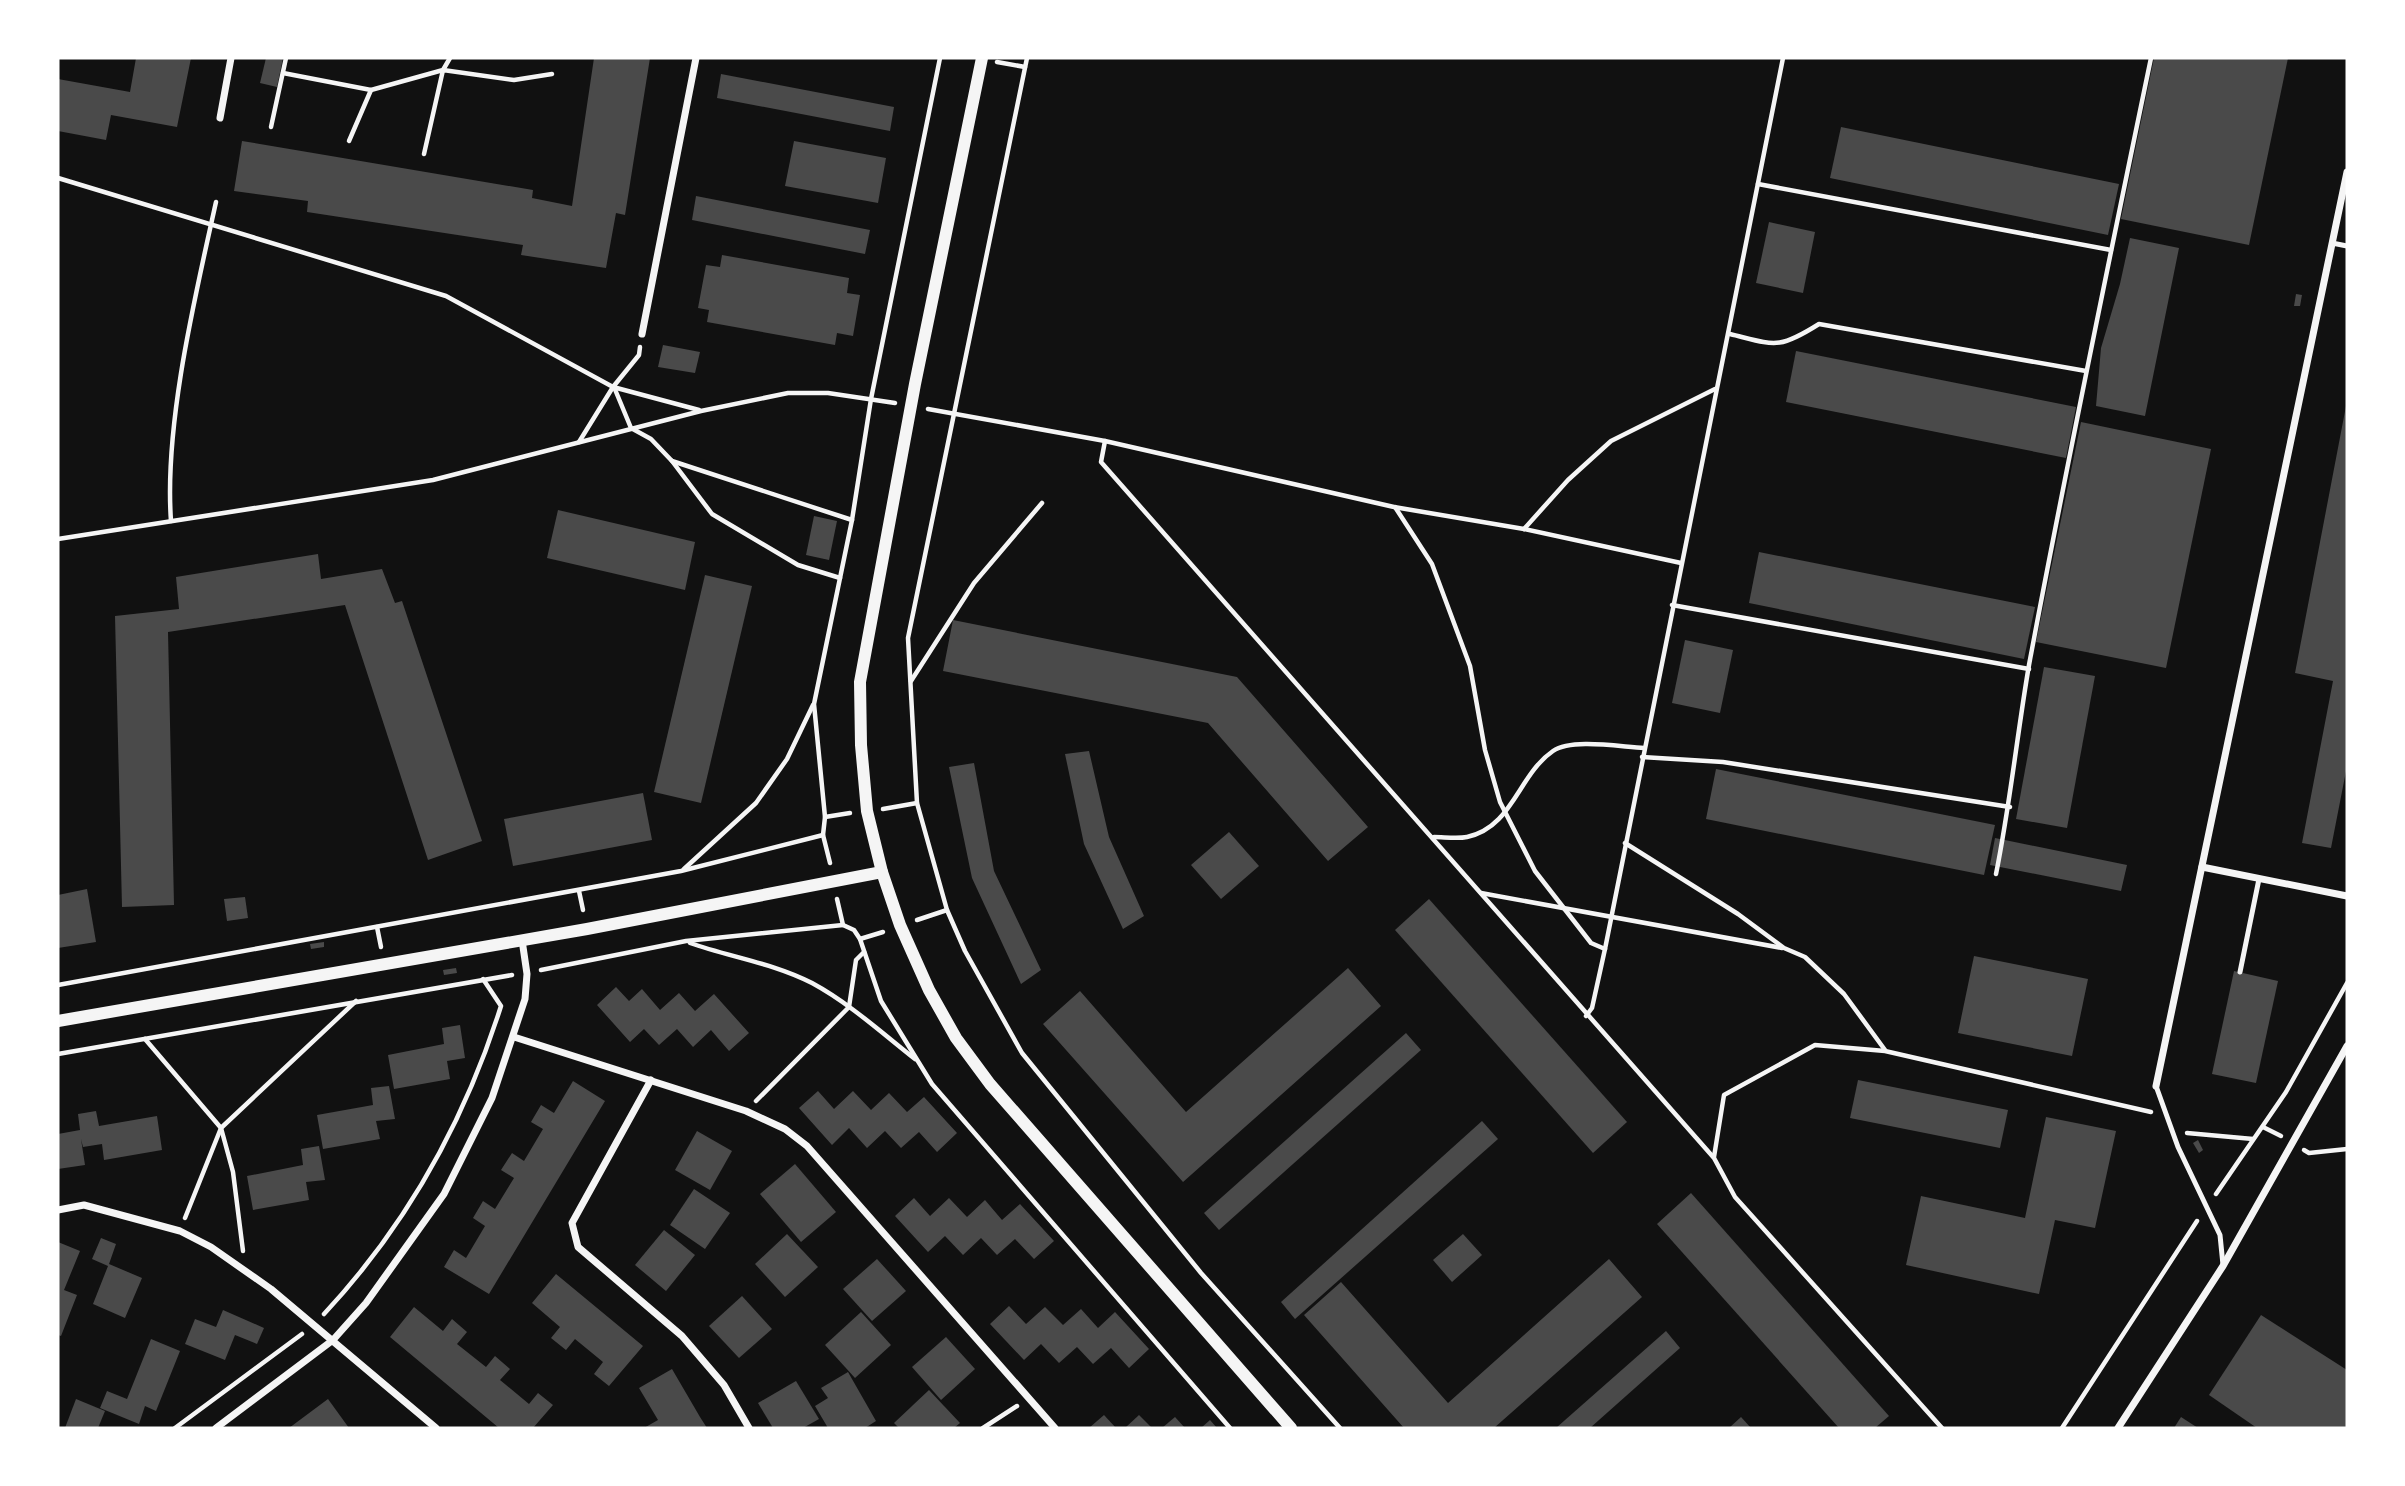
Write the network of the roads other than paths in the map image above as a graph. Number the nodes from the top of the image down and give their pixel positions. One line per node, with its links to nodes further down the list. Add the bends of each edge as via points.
1 (231, 58): 4 (street)
2 (696, 58): 8 (street)
3 (982, 58): 10 (street, via 860,682 867,811)
4 (220, 118)
5 (2347, 172): 6 (street)
6 (2332, 243): 7 (lane); 9 (street)
7 (2347, 246)
8 (642, 334)
9 (2202, 867): 11 (street); 19 (street)
10 (882, 872): 13 (street); 27 (street, via 900,926 956,1038 990,1084)
11 (2259, 878): 12 (street); 14 (lane)
12 (2347, 895)
13 (522, 939): 15 (street); 16 (street, via 525,999)
14 (2240, 972)
15 (58, 1021)
16 (514, 1037): 18 (street); 22 (street, via 492,1098 444,1194 366,1303)
17 (2347, 1046): 21 (street)
18 (651, 1080): 25 (street, via 572,1223 578,1247 682,1336 724,1385); 26 (street, via 746,1111 785,1129 807,1146)
19 (2156, 1086): 21 (lane, via 2220,1235)
20 (58, 1210): 22 (street, via 84,1205 180,1231 236,1263)
21 (2223, 1266): 28 (street)
22 (333, 1340): 23 (street); 24 (street)
23 (216, 1428)
24 (436, 1428)
25 (749, 1428)
26 (1055, 1428)
27 (1291, 1428)
28 (2118, 1428)

